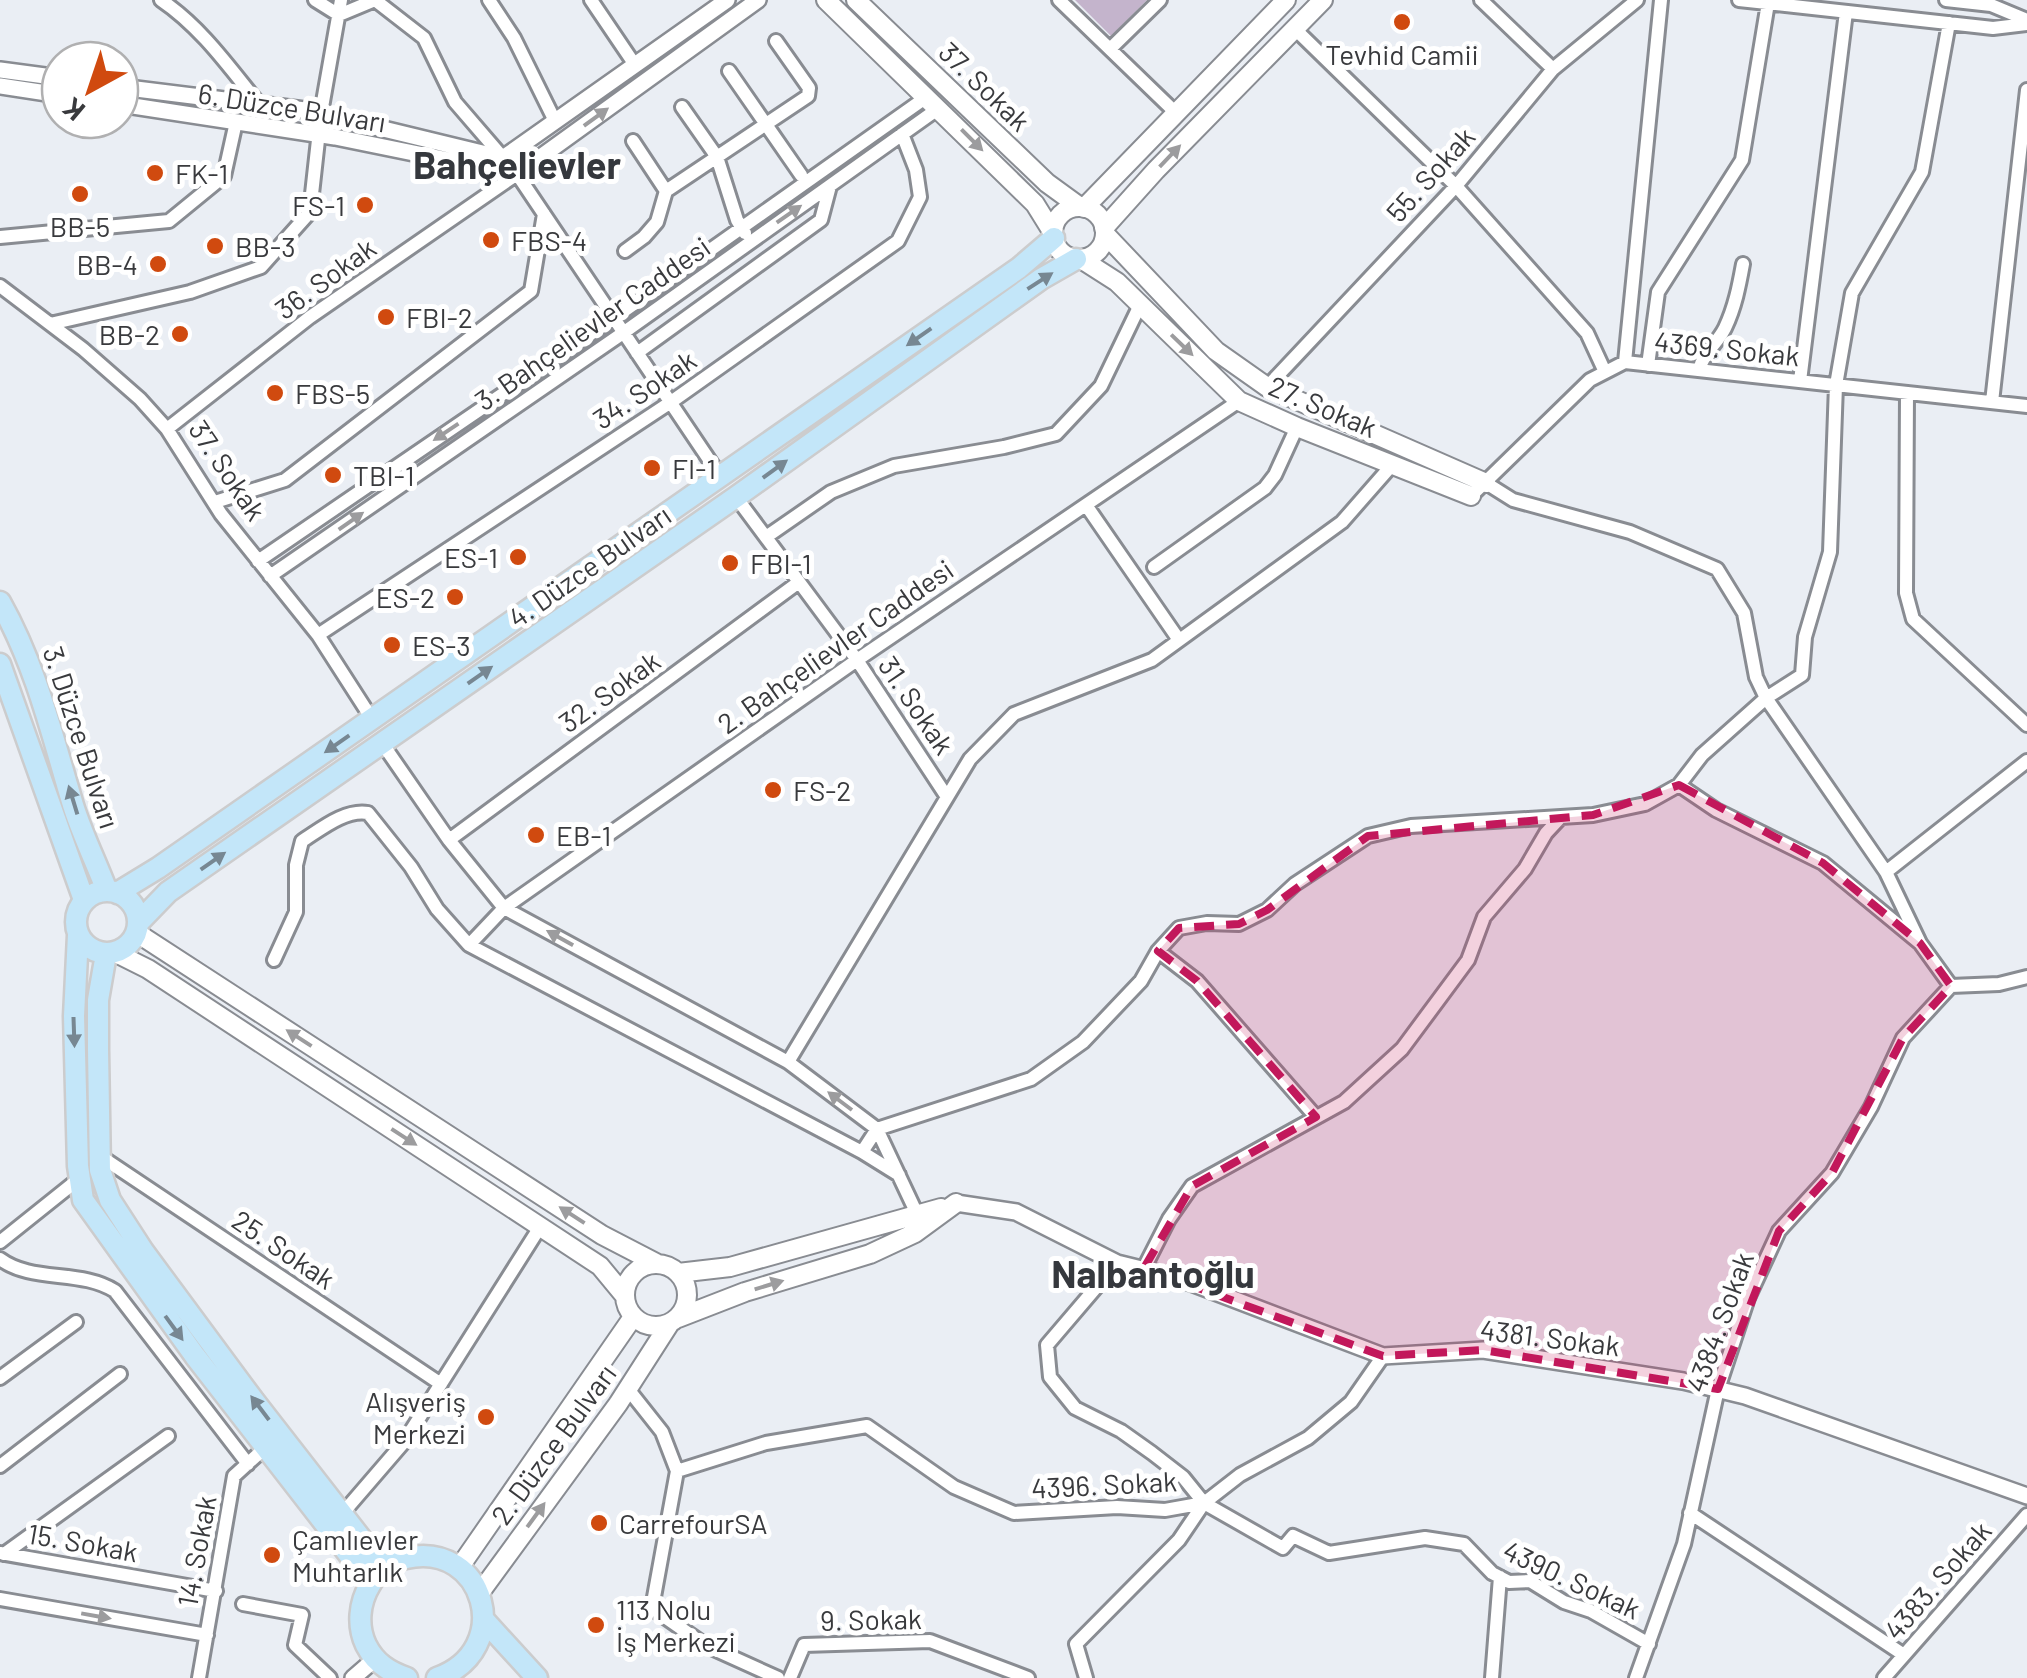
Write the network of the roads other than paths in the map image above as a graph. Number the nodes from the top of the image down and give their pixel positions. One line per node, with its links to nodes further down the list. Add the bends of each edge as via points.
1 (161, 0): 38 (street, via 218,52)
2 (315, 0): 19 (street)
3 (489, 0): 43 (street)
4 (591, 0): 28 (street)
5 (728, 0): 28 (street)
6 (758, 0): 53 (street, one-way to 6)
7 (826, 0): 27 (main road)
8 (856, 0): 24 (main road, 37. Sokak)
9 (1059, 0): 26 (street)
10 (1160, 0): 26 (street)
11 (1286, 0): 41 (main road)
12 (1323, 0): 23 (main road)
13 (1481, 0): 29 (street)
14 (1636, 0): 29 (street, 55. Sokak)
15 (1661, 0): 74 (street)
16 (1739, 0): 18 (street)
17 (1946, 0): 21 (street, via 1991,5)
18 (1768, 3): 20 (street); 75 (street, via 1742,160 1658,292)
19 (340, 7): 42 (street); 51 (street, via 375,0 424,38 454,102)
20 (1846, 12): 22 (street); 78 (street)
21 (2027, 22): 22 (street, via 1993,28)
22 (1948, 23): 79 (street, via 1922,172 1852,293)
23 (1295, 28): 56 (street); 61 (main road, one-way to 23)
24 (896, 38): 27 (main road); 49 (main road, 37. Sokak)
25 (776, 41): 45 (street, via 810,92)
26 (1110, 49): 41 (street)
27 (882, 53): 37 (main road)
28 (635, 65): 43 (street)
29 (1552, 69): 56 (street, 55. Sokak)
30 (0, 70): 32 (street)
31 (729, 70): 45 (street)
32 (40, 75)
33 (0, 86): 36 (street)
34 (140, 89): 38 (street, 6. Düzce Bulvarı)
35 (2027, 90): 84 (street)
36 (40, 92)
37 (933, 102): 46 (street, 3. Bahçelievler Caddesi); 52 (main road, one-way to 52); 60 (street, 3. Bahçelievler Caddesi)
38 (259, 104): 42 (street, 6. Düzce Bulvarı)
39 (140, 107): 44 (street, 6. Düzce Bulvarı)
40 (682, 107): 50 (street)
41 (1176, 113): 58 (main road)
42 (321, 114): 47 (street); 51 (street, 6. Düzce Bulvarı)
43 (555, 121): 51 (street)
44 (236, 122): 47 (street, 6. Düzce Bulvarı); 63 (street, via 224,176 170,221)
45 (766, 124): 50 (street); 54 (street)
46 (902, 134): 55 (street, 3. Bahçelievler Caddesi); 83 (street, 34. Sokak, via 920,197 898,241)
47 (319, 135): 53 (street, 6. Düzce Bulvarı); 71 (street, via 310,212 261,267 190,292)
48 (633, 141): 57 (street)
49 (1011, 148): 52 (main road); 58 (main road, 37. Sokak)
50 (717, 157): 57 (street); 60 (street)
51 (503, 158): 53 (street)
52 (996, 164): 62 (main road, via 1035,204)
53 (517, 174): 59 (street); 87 (street, 36. Sokak, via 310,317)
54 (801, 174)
55 (830, 186): 64 (street, 3. Bahçelievler Caddesi, one-way to 55); 73 (street, via 822,220)
56 (1456, 186): 77 (street, via 1587,332); 80 (street, 55. Sokak)
57 (666, 191): 65 (street, via 656,222)
58 (1082, 208): 61 (main road, via 1095,212); 62 (main road, via 1064,212)
59 (544, 214): 70 (street); 92 (street, via 530,291 285,480)
60 (741, 228): 64 (street); 70 (street, 3. Bahçelievler Caddesi)
61 (1105, 231): 66 (main road, via 1101,248); 80 (main road, via 1216,352)
62 (1053, 235): 66 (main road, via 1061,252); 89 (main road, 4. Düzce Bulvarı, one-way to 89, via 1019,268)
63 (0, 237)
64 (751, 242): 72 (street, 3. Bahçelievler Caddesi)
65 (624, 252)
66 (1079, 259): 69 (main road, 27. Sokak); 91 (main road, 4. Düzce Bulvarı, one-way to 66, via 1041,279)
67 (1742, 264): 76 (street, via 1736,302)
68 (0, 286): 71 (street, 37. Sokak)
69 (1140, 305): 82 (main road, 27. Sokak, one-way to 82); 94 (street, via 1100,386 1056,434 894,466 831,492)
70 (614, 318): 72 (street); 95 (street, 3. Bahçelievler Caddesi, one-way to 95)
71 (50, 324): 87 (street, 37. Sokak)
72 (624, 333): 73 (street); 97 (street, 3. Bahçelievler Caddesi, one-way to 72)
73 (637, 353): 83 (street)
74 (1625, 362): 75 (street, 4369. Sokak); 77 (street, 4369. Sokak)
75 (1648, 365): 76 (street, 4369. Sokak)
76 (1699, 370): 78 (street, 4369. Sokak)
77 (1605, 372): 90 (street, 4369. Sokak)
78 (1800, 381): 79 (street, 4369. Sokak)
79 (1836, 385): 81 (street, 4369. Sokak); 105 (street, via 1830,552 1805,636 1802,675)
80 (1267, 388): 90 (main road)
81 (1907, 393): 84 (street, 4369. Sokak); 107 (street, via 1906,593 1913,619)
82 (1239, 400): 86 (main road, 27. Sokak); 93 (street, 2. Bahçelievler Caddesi)
83 (670, 402): 89 (street); 100 (street, 34. Sokak)
84 (1992, 402): 85 (street, 4369. Sokak)
85 (2027, 406)
86 (1297, 427): 88 (main road, 27. Sokak); 96 (street, via 1265,488)
87 (168, 429): 92 (street, 37. Sokak)
88 (1392, 464): 90 (main road, 27. Sokak); 101 (street, via 1342,522)
89 (720, 476): 106 (main road, 4. Düzce Bulvarı)
90 (1479, 489): 105 (street, via 1630,532 1717,570 1744,613)
91 (736, 497): 94 (street, 31. Sokak); 108 (main road, 4. Düzce Bulvarı, one-way to 91)
92 (215, 502): 95 (street, 37. Sokak)
93 (1086, 505): 101 (street); 102 (street, 2. Bahçelievler Caddesi)
94 (766, 537): 98 (street, 31. Sokak)
95 (258, 561): 97 (street, 37. Sokak)
96 (1154, 567)
97 (270, 576): 100 (street, 37. Sokak)
98 (800, 582): 102 (street, 31. Sokak); 113 (street, 32. Sokak)
99 (0, 602): 115 (main road, 3. Düzce Bulvarı, one-way to 99, via 74,806 22,641)
100 (318, 635): 106 (street, 37. Sokak)
101 (1179, 640): 111 (street, via 1152,660 1014,714 970,759)
102 (857, 660): 111 (street, 31. Sokak); 117 (street, 2. Bahçelievler Caddesi)
103 (0, 664): 104 (main road, 3. Düzce Bulvarı)
104 (4, 691): 116 (main road, 3. Düzce Bulvarı)
105 (1766, 698): 110 (street, via 1702,755); 114 (street)
106 (372, 719): 115 (main road, 4. Düzce Bulvarı, one-way to 115, via 158,868)
107 (2027, 725)
108 (382, 743): 113 (street); 118 (main road, 4. Düzce Bulvarı, one-way to 108, via 168,892)
109 (2027, 760): 114 (street)
110 (1679, 786): 112 (street, via 1645,804); 120 (street, via 1823,863)
111 (948, 796): 127 (street)
112 (1560, 818): 122 (street, via 1411,826 1368,836 1267,910 1239,924 1179,928); 128 (street, via 1484,917 1468,960 1402,1049 1344,1102)
113 (448, 840): 117 (street)
114 (1886, 872): 120 (street)
115 (112, 892): 116 (main road); 118 (main road, via 132,904)
116 (84, 900): 119 (main road, via 76,916)
117 (504, 908): 121 (street, 2. Bahçelievler Caddesi); 127 (street, one-way to 117)
118 (137, 928): 123 (main road, via 125,948); 139 (main road, one-way to 118, via 602,1235)
119 (78, 935): 123 (main road, via 89,949); 133 (main road, one-way to 133)
120 (1920, 943): 126 (street)
121 (468, 945): 124 (street, via 376,819 361,811 302,842 296,912); 130 (street)
122 (1158, 951): 128 (street, via 1197,981); 129 (street, via 1141,981 1084,1042 1032,1079)
123 (111, 953): 131 (main road, via 98,1000); 136 (main road, one-way to 136, via 148,969)
124 (274, 960)
125 (2027, 977): 126 (street)
126 (1951, 986): 152 (street, 4384. Sokak, via 1903,1038 1832,1173 1780,1230 1748,1298)
127 (788, 1062): 129 (street, one-way to 127)
128 (1316, 1117): 141 (street, via 1192,1186)
129 (877, 1129): 130 (street); 132 (street)
130 (862, 1152): 132 (street)
131 (100, 1156): 150 (street, 25. Sokak); 161 (main road, one-way to 131, via 143,1252 110,1200)
132 (899, 1175): 135 (street)
133 (80, 1178): 137 (street); 154 (main road, one-way to 154, via 84,1200)
134 (956, 1203): 135 (main road); 140 (street, 4381. Sokak, via 1016,1212)
135 (916, 1224): 142 (main road, via 730,1268); 145 (main road, one-way to 135, via 870,1254)
136 (540, 1226): 143 (main road, via 600,1266); 150 (street)
137 (0, 1242)
138 (0, 1258): 155 (street, via 115,1290)
139 (656, 1264): 142 (main road); 143 (main road, via 637,1269)
140 (1117, 1264): 141 (street, 4381. Sokak); 159 (street, via 1048,1344 1050,1378 1074,1408 1136,1442 1183,1477)
141 (1144, 1268): 147 (street, 4381. Sokak)
142 (678, 1273): 145 (main road, via 687,1291)
143 (624, 1294): 144 (main road)
144 (633, 1317): 145 (main road, via 650,1326); 164 (main road, 2. Düzce Bulvarı)
145 (674, 1321): 151 (main road, 2. Düzce Bulvarı)
146 (76, 1322): 149 (street)
147 (1383, 1356): 152 (street, 4381. Sokak, via 1483,1350); 159 (street, via 1350,1402 1308,1438)
148 (120, 1374): 156 (street)
149 (0, 1378)
150 (440, 1384): 161 (street, via 404,1442)
151 (628, 1389): 157 (street, via 662,1432); 168 (main road, 2. Düzce Bulvarı, one-way to 151)
152 (1718, 1390): 158 (street, 4381. Sokak); 160 (street, 4384. Sokak)
153 (168, 1436): 163 (street)
154 (267, 1446): 155 (street, 14. Sokak); 165 (main road)
155 (248, 1464): 167 (street, 14. Sokak, via 234,1476)
156 (0, 1466)
157 (677, 1471): 159 (street, 4396. Sokak, via 766,1443 867,1426 954,1487 1014,1513); 182 (street, via 652,1608 705,1645)
158 (2027, 1496)
159 (1204, 1503): 166 (street, 4390. Sokak, via 1283,1548 1292,1536 1329,1554 1425,1538 1464,1544); 185 (street, via 1178,1540 1076,1644)
160 (1690, 1513): 173 (street, 4384. Sokak); 174 (street)
161 (342, 1514): 165 (main road)
162 (2027, 1515): 174 (street, 4383. Sokak)
163 (2, 1553): 167 (street, 15. Sokak)
164 (459, 1568): 165 (main road, via 422,1556 402,1559); 168 (main road)
165 (378, 1576): 175 (main road, via 362,1601 360,1622)
166 (1500, 1577): 173 (street, 4390. Sokak, via 1530,1582); 186 (street)
167 (216, 1592): 172 (street, 14. Sokak)
168 (478, 1594): 171 (main road)
169 (0, 1599): 172 (street, one-way to 172)
170 (243, 1604): 178 (street, via 302,1615 296,1646)
171 (484, 1620): 176 (main road, via 475,1650); 181 (main road)
172 (207, 1634): 177 (street, 14. Sokak)
173 (1649, 1644): 187 (street, 4384. Sokak)
174 (1904, 1655): 188 (street, 4383. Sokak)
175 (375, 1659): 179 (street); 180 (main road)
176 (452, 1676)
177 (199, 1678)
178 (330, 1678)
179 (353, 1678)
180 (408, 1678)
181 (536, 1678)
182 (778, 1678)
183 (790, 1678): 184 (street, 9. Sokak, via 804,1645 930,1641)
184 (1028, 1678)
185 (1086, 1678)
186 (1492, 1678)
187 (1636, 1678)
188 (1884, 1678)

